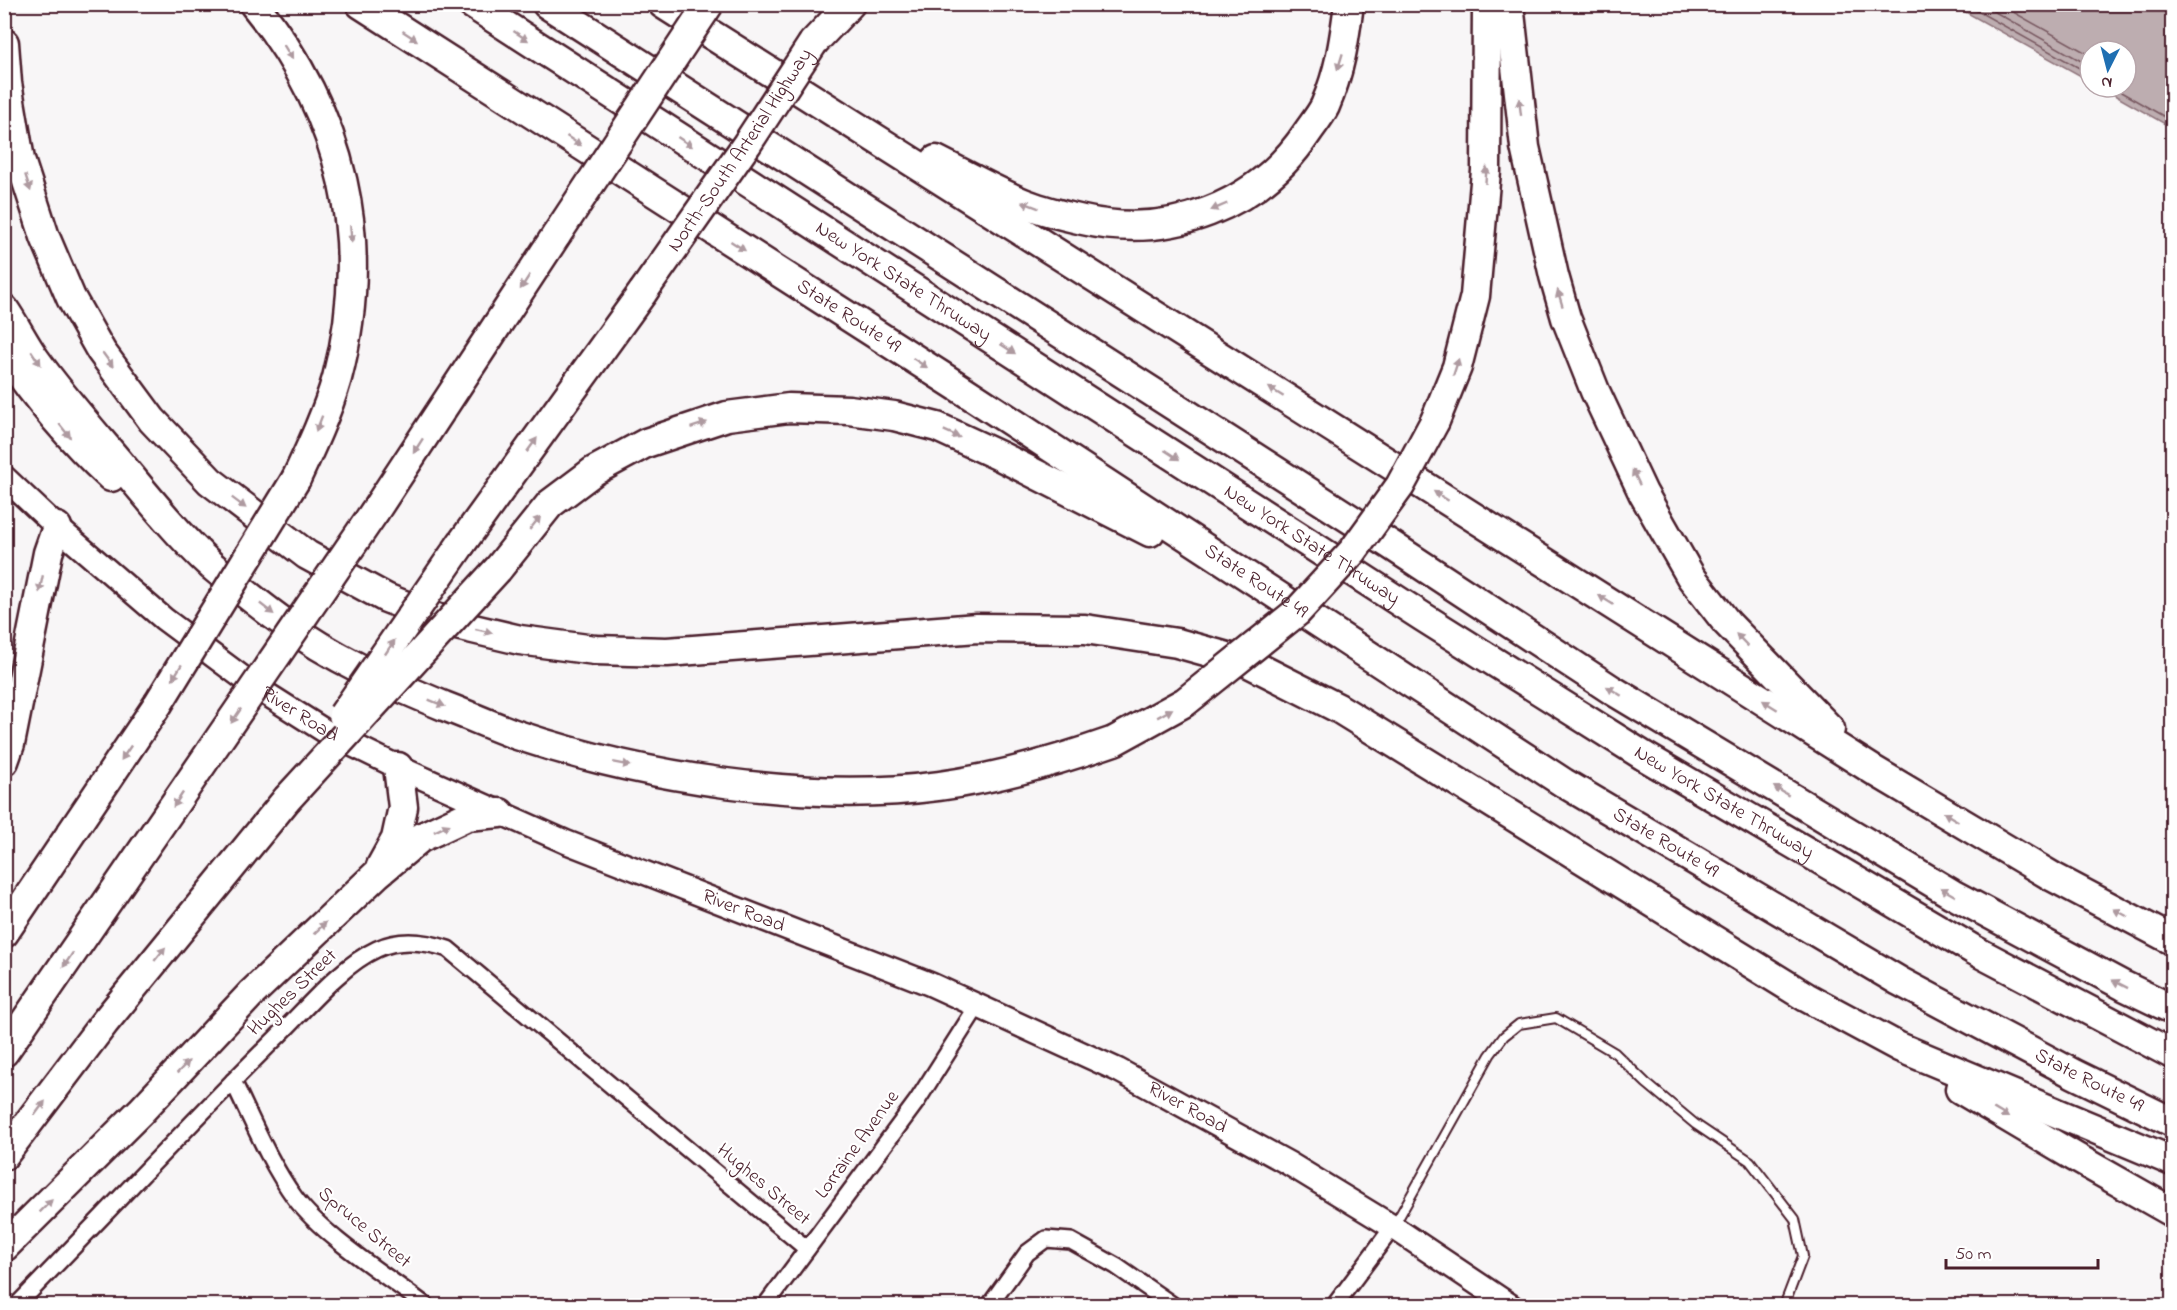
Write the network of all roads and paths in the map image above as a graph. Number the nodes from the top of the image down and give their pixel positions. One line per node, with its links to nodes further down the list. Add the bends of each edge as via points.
1 (254, 4): 27 (highway, one-way to 27, bridge, via 306,80 344,183 352,238 350,316 336,380 296,479 158,704)
2 (361, 4): 20 (highway, State Route 49, one-way to 20)
3 (471, 4): 33 (highway, New York State Thruway, one-way to 33, via 1644,756 1974,950)
4 (547, 4): 30 (highway, New York State Thruway, one-way to 4, via 1952,894 1612,690)
5 (663, 4): 14 (highway)
6 (709, 4): 32 (highway, one-way to 32, bridge, via 375,511)
7 (836, 4): 13 (highway, North-South Arterial Highway)
8 (850, 4): 13 (highway)
9 (1349, 4): 14 (highway, one-way to 14, via 1342,57 1328,98 1296,149 1257,187 1223,206 1180,221 1137,227 1085,221 1028,205)
10 (1487, 4): 19 (highway, one-way to 10, bridge, via 285,623 350,664 417,694 516,734 602,760 714,782 828,792 939,786 1009,773 1114,741 1185,702 1297,612 1353,551 1380,514 1435,421 1457,367 1475,296 1486,171)
11 (1509, 4): 23 (highway, one-way to 11, via 1727,623 1691,576 1643,493 1595,391 1554,276 1525,147)
12 (4, 43): 31 (highway, one-way to 31, via 20,159 70,298 101,351 152,420 210,480 308,555 386,598 452,624 595,650 667,652 977,628 1085,629 1177,643 1249,663 1338,708 1806,998)
13 (813, 43): 24 (highway, North-South Arterial Highway, one-way to 13, bridge, via 460,544 644,292)
14 (816, 103): 23 (highway, one-way to 14)
15 (4, 309): 19 (highway, one-way to 19, via 62,395)
16 (4, 351): 19 (highway, one-way to 19, via 78,446)
17 (4, 477): 18 (main road, River Road)
18 (57, 527): 21 (highway, one-way to 21, via 48,553); 22 (main road, River Road, via 164,619 254,686 328,733)
19 (210, 564)
20 (1257, 583): 24 (highway, one-way to 20, bridge, via 498,569 550,504 594,471 646,443 727,416 789,408 849,410 937,427); 35 (highway, State Route 49, via 1564,783 1888,975)
21 (4, 761)
22 (398, 767): 25 (main road, River Road); 26 (highway, via 403,807 396,839)
23 (1873, 770): 28 (highway, one-way to 23, via 2053,877)
24 (286, 799): 36 (highway, one-way to 24, via 104,1023)
25 (500, 813): 26 (highway, one-way to 25, via 420,838 467,816); 29 (main road, River Road)
26 (377, 874): 40 (highway, one-way to 26, via 141,1111 251,994)
27 (4, 933)
28 (2172, 940)
29 (978, 1005): 39 (main road, River Road, via 1118,1070); 41 (street, Lorraine Avenue, via 917,1101)
30 (2172, 1010)
31 (1899, 1047): 37 (highway); 38 (highway, one-way to 38, via 1949,1082)
32 (4, 1052)
33 (2172, 1054)
34 (233, 1081): 41 (street, Hughes Street, via 351,964 378,948 403,941 429,943 447,949); 42 (street, Hughes Street); 43 (street, Spruce Street, via 275,1168 297,1200 327,1231)
35 (2172, 1122)
36 (4, 1155)
37 (2172, 1161)
38 (2172, 1212)
39 (1393, 1227): 47 (street); 48 (main road, River Road); 49 (lane, via 1503,1036 1519,1024 1556,1018 1615,1053 1695,1124 1750,1161 1795,1220 1803,1256)
40 (4, 1247)
41 (807, 1249): 44 (street, Lorraine Avenue)
42 (16, 1305)
43 (426, 1305)
44 (765, 1305)
45 (988, 1305): 46 (street, via 1028,1253 1046,1239 1071,1241)
46 (1174, 1305)
47 (1334, 1305)
48 (1511, 1305)
49 (1785, 1305)

